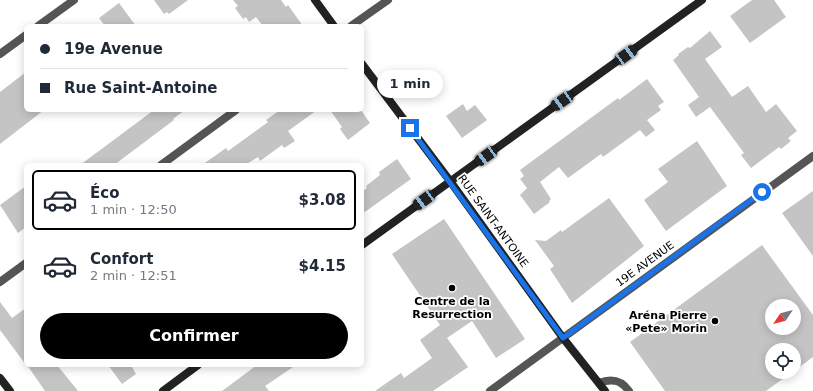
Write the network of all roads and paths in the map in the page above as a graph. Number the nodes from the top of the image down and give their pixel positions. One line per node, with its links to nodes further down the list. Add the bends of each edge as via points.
1 (74, 0): 5 (street)
2 (315, 0): 6 (street)
3 (388, 0): 7 (street)
4 (702, 0): 14 (street)
5 (41, 24)
6 (333, 24)
7 (355, 24)
8 (24, 36): 9 (street)
9 (0, 54)
10 (364, 67): 14 (street, RUE SAINT-ANTOINE)
11 (233, 112): 13 (street)
12 (813, 156): 18 (street, 19E AVENUE)
13 (164, 163)
14 (450, 181): 15 (street); 18 (street, RUE SAINT-ANTOINE)
15 (364, 245)
16 (24, 264): 17 (street)
17 (0, 282)
18 (563, 338): 21 (street, RUE SAINT-ANTOINE); 24 (street, 19E AVENUE)
19 (195, 367): 23 (street)
20 (0, 378): 22 (street)
21 (599, 383): 25 (street, RUE SAINT-ANTOINE); 26 (street, via 616,380 624,384)
22 (10, 391)
23 (162, 391)
24 (490, 391)
25 (605, 391)
26 (629, 391)

